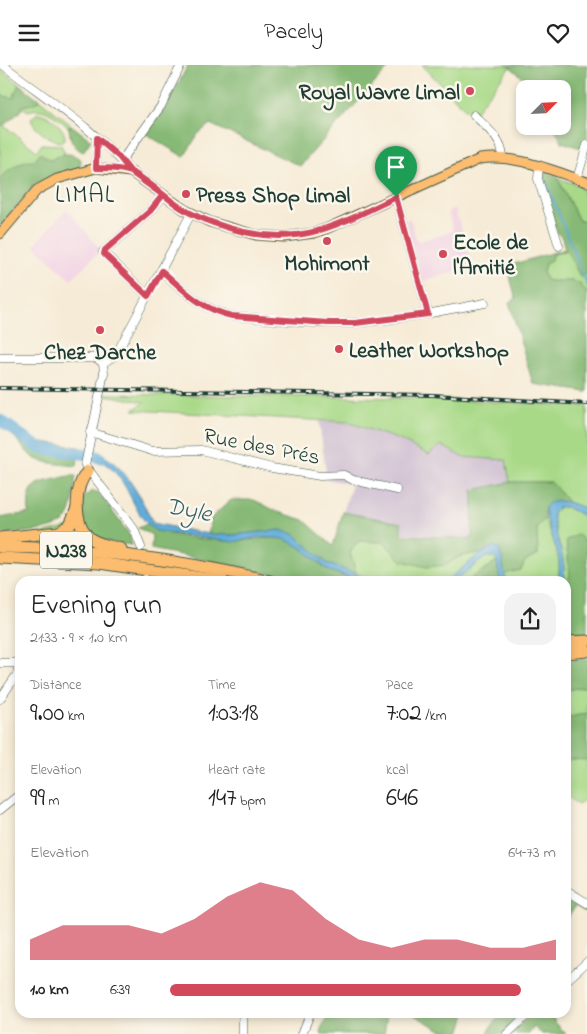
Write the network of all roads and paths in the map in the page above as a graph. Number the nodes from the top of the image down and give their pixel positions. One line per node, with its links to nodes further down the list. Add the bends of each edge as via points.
1 (3, 65): 4 (street)
2 (181, 65): 7 (street, via 161,106)
3 (474, 115): 6 (street, via 498,141)
4 (94, 136): 7 (street); 9 (street)
5 (587, 145): 11 (street)
6 (503, 157): 8 (main road); 14 (main road, via 480,159)
7 (122, 160): 10 (street)
8 (539, 167): 11 (main road); 17 (street, via 538,179)
9 (96, 168): 10 (main road); 16 (main road, via 58,179 37,190)
10 (131, 172): 13 (main road)
11 (577, 179): 12 (main road)
12 (587, 182)
13 (163, 195): 15 (main road); 19 (street, via 150,211 103,251)
14 (396, 197): 15 (main road, via 328,228 299,236 256,235); 21 (street)
15 (191, 214): 18 (street)
16 (0, 235)
17 (558, 246)
18 (162, 271): 19 (street); 21 (street, via 203,306 232,316 355,323)
19 (148, 296): 23 (street, via 120,347)
20 (485, 303): 21 (street)
21 (428, 314)
22 (0, 357): 23 (street, via 96,358)
23 (103, 363): 24 (street, via 104,373)
24 (90, 432): 25 (street, via 85,457); 26 (street, Rue des Prés, via 157,451 200,450 272,468 320,476 344,475 353,480)
25 (88, 471): 27 (highway, via 83,477); 30 (street, via 134,529)
26 (397, 489)
27 (78, 507): 28 (highway, via 66,529); 31 (highway, via 78,518 93,541)
28 (0, 538)
29 (0, 547): 31 (highway, N238)
30 (141, 547)
31 (132, 556): 36 (highway, N238)
32 (0, 558): 33 (highway, N238, via 55,559)
33 (156, 570): 34 (highway); 35 (highway, N238)
34 (167, 576)
35 (191, 576)
36 (247, 576)
37 (587, 641): 38 (highway)
38 (571, 642)
39 (587, 651): 40 (highway)
40 (571, 653)
41 (0, 663): 42 (street)
42 (15, 663)
43 (15, 677): 44 (street)
44 (0, 699)
45 (15, 798): 46 (street)
46 (0, 810)
47 (571, 893): 48 (street)
48 (587, 903)
49 (587, 963): 50 (street)
50 (571, 977)
51 (243, 1018): 54 (street)
52 (308, 1018): 55 (street)
53 (524, 1018): 56 (street)
54 (243, 1034)
55 (302, 1034)
56 (508, 1034)

